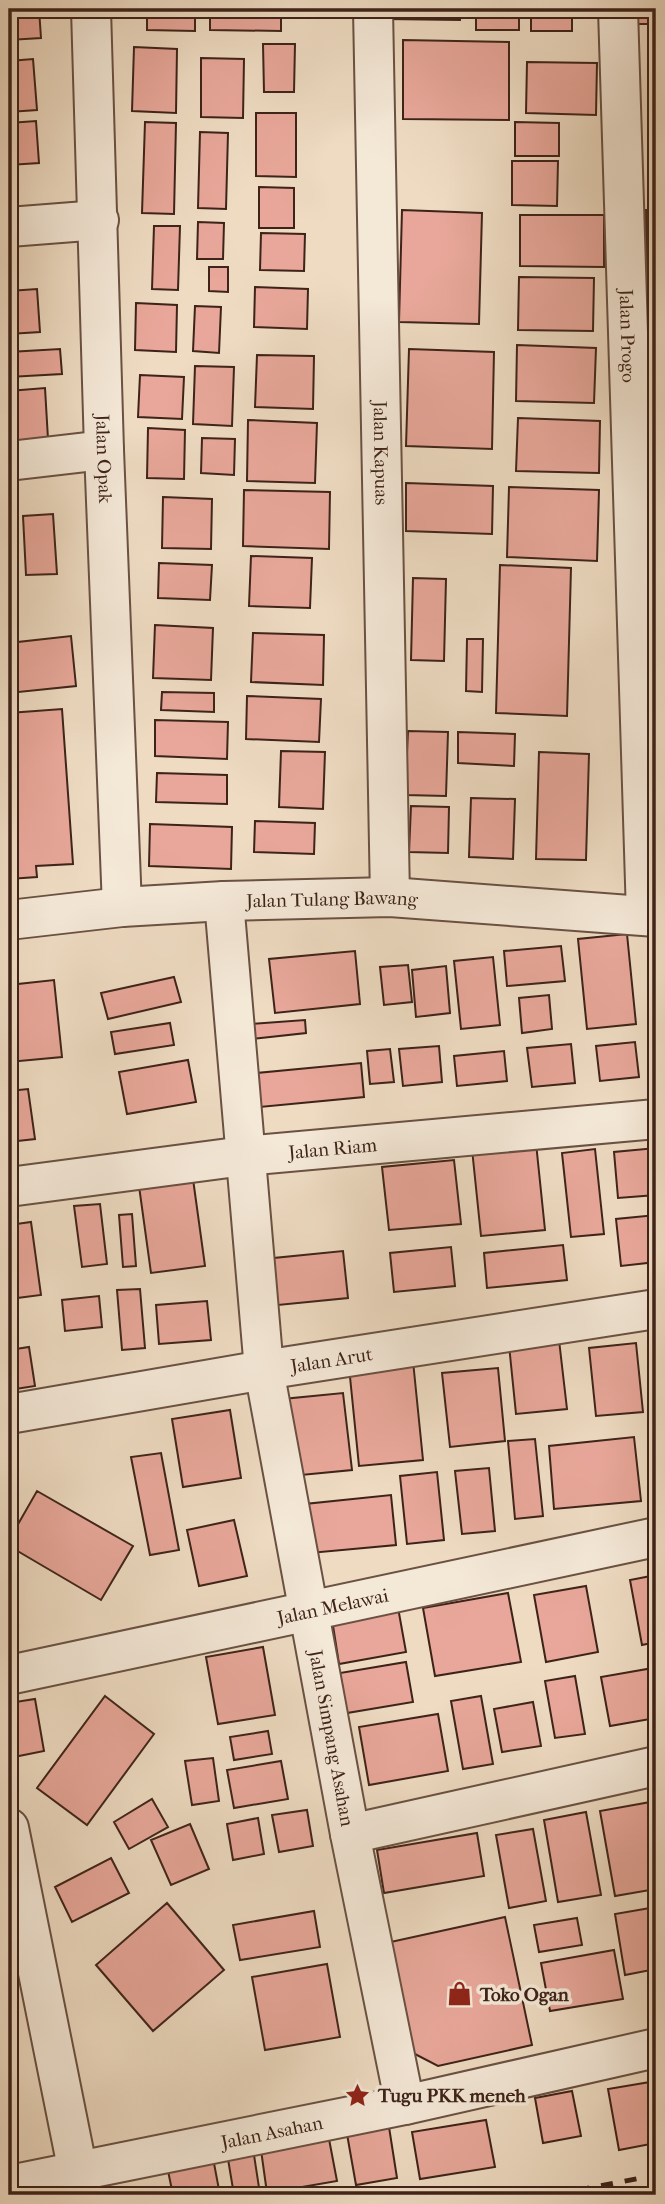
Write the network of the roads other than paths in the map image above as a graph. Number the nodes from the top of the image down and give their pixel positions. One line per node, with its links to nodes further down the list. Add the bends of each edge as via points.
1 (91, 9): 4 (street, Jalan Opak)
2 (373, 9): 8 (street, Jalan Kapuas)
3 (618, 9): 11 (street, Jalan Progo)
4 (99, 220): 5 (street); 6 (street, Jalan Opak)
5 (9, 227)
6 (104, 450): 7 (street); 10 (street, Jalan Opak)
7 (9, 461)
8 (390, 897): 9 (street, Jalan Tulang Bawang); 11 (street, Jalan Tulang Bawang)
9 (223, 901): 10 (street, Jalan Tulang Bawang); 14 (street, Jalan Simpang Asahan)
10 (122, 907): 12 (street, Jalan Tulang Bawang)
11 (651, 916)
12 (9, 920)
13 (656, 1119): 14 (street, Jalan Riam)
14 (244, 1156): 15 (street, Jalan Riam); 17 (street, Jalan Simpang Asahan)
15 (9, 1188)
16 (656, 1309): 17 (street, Jalan Arut)
17 (264, 1370): 18 (street, Jalan Arut); 20 (street, Jalan Simpang Asahan)
18 (9, 1414)
19 (656, 1537): 20 (street, Jalan Melawai)
20 (308, 1612): 21 (street, Jalan Melawai); 24 (street, Jalan Simpang Asahan)
21 (9, 1675)
22 (656, 1766): 24 (street)
23 (9, 1828): 27 (street)
24 (350, 1834): 26 (street, Jalan Simpang Asahan)
25 (656, 2048): 26 (street, Jalan Asahan)
26 (405, 2105): 27 (street, Jalan Asahan)
27 (78, 2172): 28 (street, Jalan Asahan)
28 (9, 2185)

